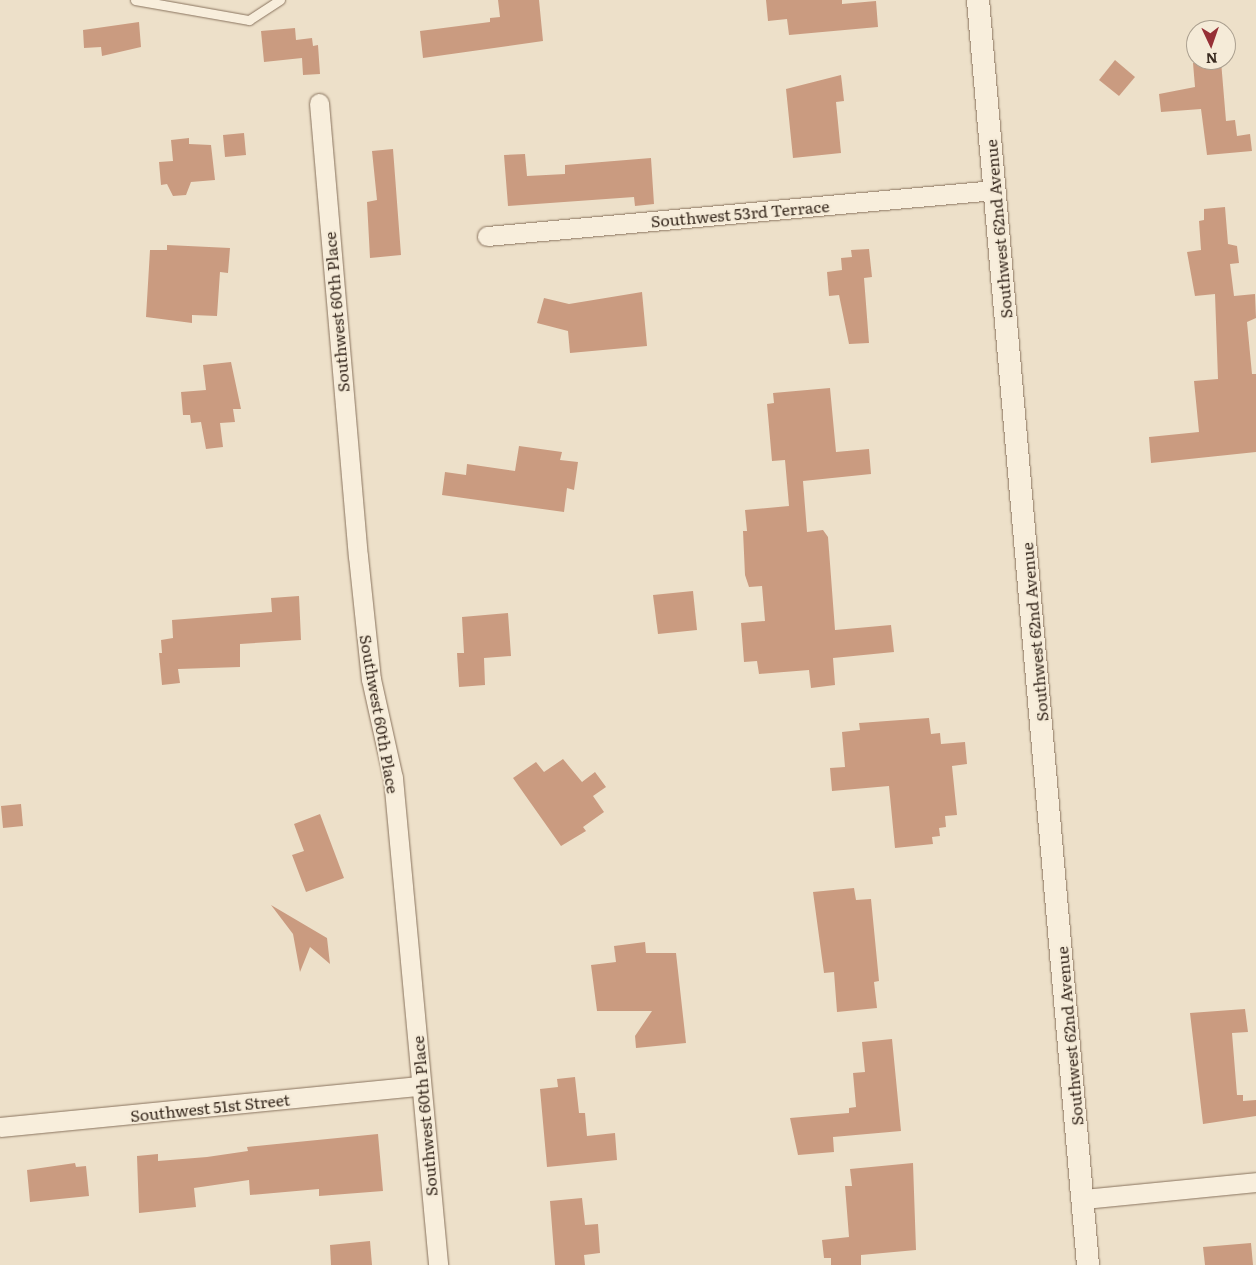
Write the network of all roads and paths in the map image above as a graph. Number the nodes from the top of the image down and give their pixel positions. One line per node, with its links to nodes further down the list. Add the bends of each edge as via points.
1 (135, 0): 2 (lane, via 249,20)
2 (280, 0)
3 (978, 0): 5 (street, Southwest 62nd Avenue)
4 (319, 103): 7 (street, Southwest 60th Place, via 369,660 393,778)
5 (994, 190): 6 (street, Southwest 53rd Terrace); 10 (street, Southwest 62nd Avenue)
6 (487, 236)
7 (420, 1086): 8 (street, Southwest 51st Street); 11 (street, Southwest 60th Place)
8 (0, 1127)
9 (1256, 1182): 10 (street)
10 (1083, 1198): 12 (street, Southwest 62nd Avenue)
11 (438, 1265)
12 (1088, 1265)

